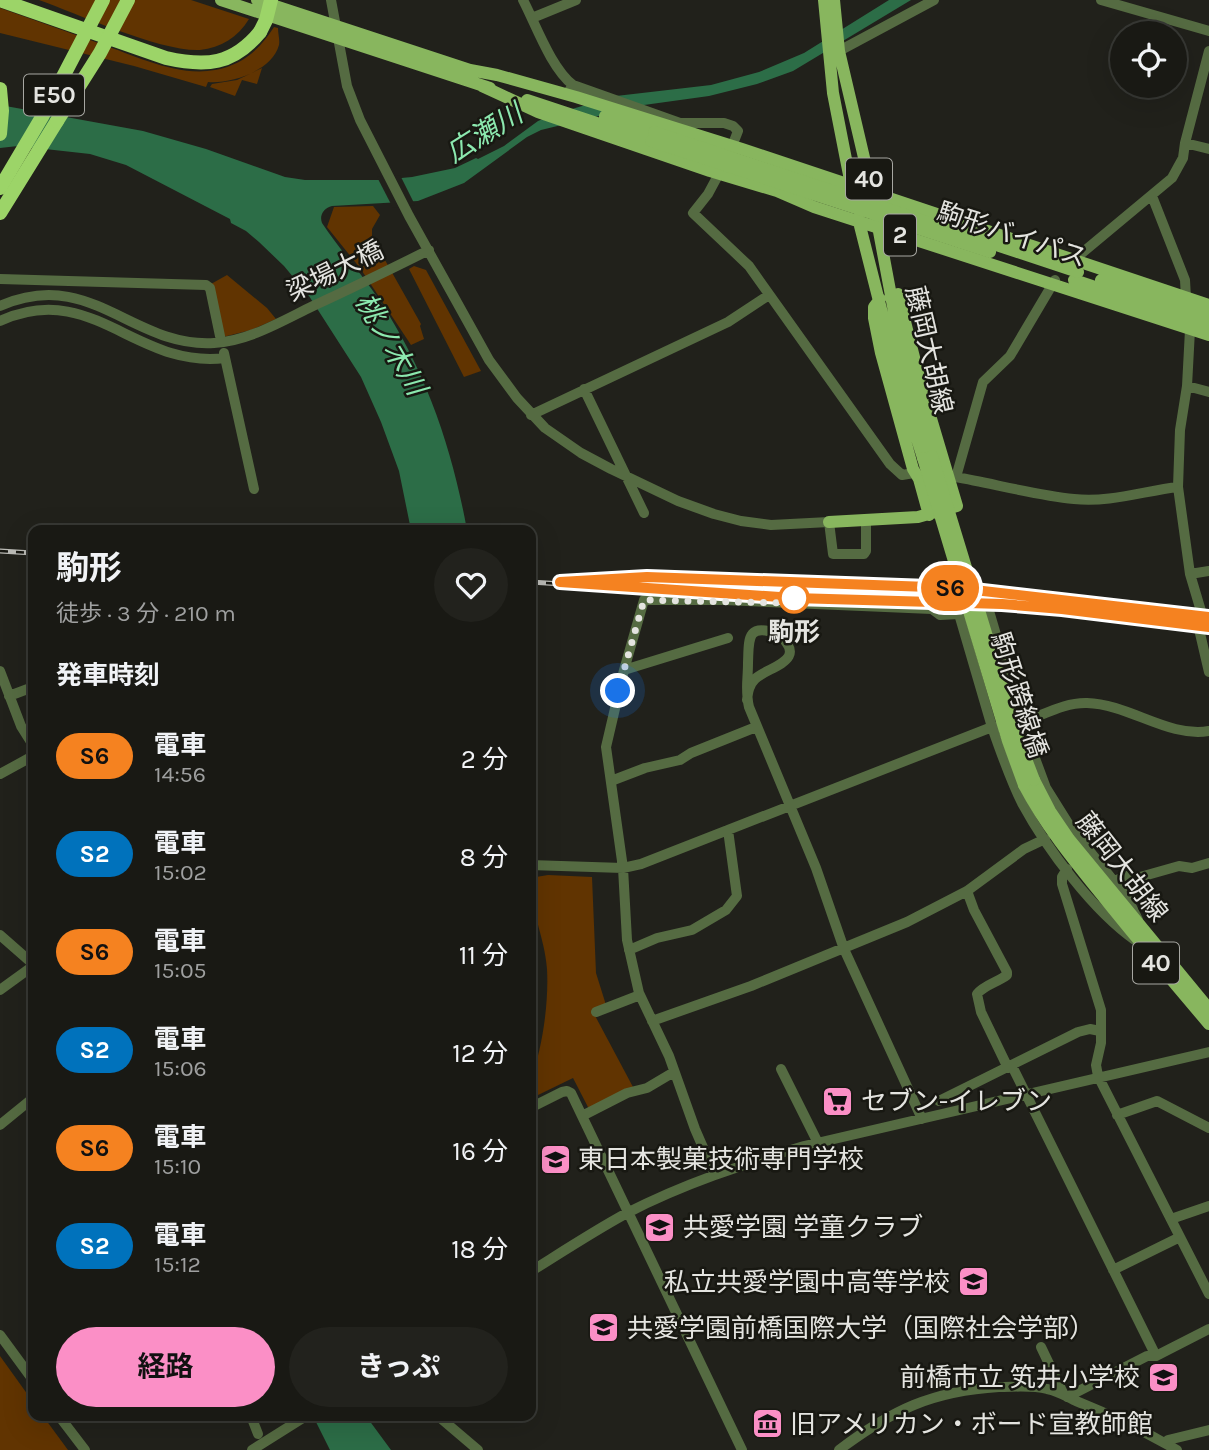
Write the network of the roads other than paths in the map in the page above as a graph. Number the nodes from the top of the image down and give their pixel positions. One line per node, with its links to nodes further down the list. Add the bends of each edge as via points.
1 (0, 0): 18 (highway, via 166,58 193,63 236,55)
2 (21, 0): 18 (highway, via 188,55 230,48)
3 (103, 0): 38 (highway, E50, bridge)
4 (118, 0): 27 (highway, E50, bridge)
5 (128, 0): 27 (highway, bridge)
6 (221, 0): 19 (main road, 2)
7 (257, 0): 19 (main road, 2)
8 (263, 0): 18 (highway)
9 (271, 0): 18 (highway, bridge, via 266,20)
10 (331, 0): 19 (street)
11 (523, 0): 17 (street)
12 (576, 0): 17 (street)
13 (824, 0): 21 (main road, 40)
14 (834, 0): 21 (main road, 40)
15 (934, 0): 22 (street)
16 (1101, 0): 20 (street)
17 (532, 18): 25 (street)
18 (256, 30)
19 (336, 31): 25 (main road, 2); 28 (main road, 2); 44 (street, via 350,96)
20 (1209, 31)
21 (831, 32): 22 (main road, 40)
22 (836, 51): 34 (main road, 藤岡大胡線 / 40, via 832,93); 39 (main road, 藤岡大胡線 / 40)
23 (1209, 51): 31 (street)
24 (0, 89): 29 (highway)
25 (573, 94): 26 (main road, 2); 30 (main road, 駒形バイパス / 2)
26 (647, 115): 32 (main road, 2); 32 (street, via 687,125 729,124 737,131)
27 (57, 121): 41 (highway, E50)
28 (596, 127): 30 (main road, 駒形バイパス / 2); 35 (main road, 2)
29 (0, 134)
30 (653, 136): 46 (main road, 駒形バイパス / 2, bridge)
31 (1185, 143): 33 (street); 40 (street, via 1177,172)
32 (733, 146): 35 (street); 36 (main road, 2)
33 (1209, 149)
34 (845, 162): 36 (main road, via 839,171); 37 (main road, 藤岡大胡線 / 40)
35 (720, 173): 42 (main road, 2); 49 (street, via 693,213 749,266)
36 (823, 176): 37 (main road, 2)
37 (851, 185): 39 (main road, 2); 42 (main road, 藤岡大胡線 / 40)
38 (0, 188)
39 (872, 192): 43 (main road, 藤岡大胡線 / 40); 46 (main road, 2)
40 (1152, 196): 46 (street); 50 (street, via 1185,280)
41 (1, 211)
42 (859, 221): 43 (main road, 2); 51 (main road, 藤岡大胡線 / 40)
43 (878, 227): 45 (main road, 藤岡大胡線 / 40); 48 (main road, 2)
44 (429, 250): 53 (street, 梁場大橋, via 285,320 214,344 159,335 104,307 69,296 39,295); 63 (street, via 489,360)
45 (886, 264): 64 (main road, 藤岡大胡線 / 40); 67 (main road)
46 (1073, 269): 50 (main road, 2); 54 (main road, 駒形バイパス / 2); 56 (main road, 駒形バイパス / 2)
47 (0, 279): 59 (street, via 206,285)
48 (1053, 282): 57 (main road, 2); 67 (street, via 1010,356 983,382)
49 (769, 295): 61 (street, via 728,322); 65 (street, via 890,464 902,475)
50 (1186, 298): 52 (main road, 2)
51 (880, 299): 64 (main road, 藤岡大胡線 / 40, via 900,384); 65 (main road, via 873,313)
52 (1209, 305)
53 (0, 306)
54 (1209, 314)
55 (0, 321): 69 (street, via 34,310 65,310 171,355 196,359 224,356)
56 (1209, 325)
57 (1190, 330): 58 (main road, 2); 60 (street)
58 (1209, 335)
59 (220, 336)
60 (1187, 386): 62 (street); 68 (street, via 1181,413)
61 (584, 389): 63 (street); 66 (street)
62 (1209, 392)
63 (531, 415): 66 (street, via 581,453)
64 (927, 457): 94 (main road, 駒形跨線橋 / 40, bridge, via 1008,741)
65 (914, 473): 71 (main road)
66 (628, 477): 70 (street); 73 (street, via 678,501 741,521)
67 (952, 477): 68 (street, via 1074,499 1114,498); 71 (main road, via 957,506)
68 (1178, 487): 75 (street)
69 (254, 489)
70 (644, 513)
71 (929, 515): 72 (main road)
72 (866, 520): 73 (main road); 73 (street, via 866,551 860,555 833,554)
73 (829, 522)
74 (1209, 571): 75 (street)
75 (1190, 574): 76 (street)
76 (1201, 611)
77 (959, 614): 80 (street, via 940,615 932,609 649,599 644,600); 86 (street, via 989,611); 88 (street)
78 (1199, 629): 82 (street)
79 (728, 638): 80 (street)
80 (624, 670): 93 (street, via 607,735)
81 (0, 671): 84 (street)
82 (1209, 672)
83 (28, 689): 84 (street)
84 (9, 696): 90 (street)
85 (747, 700): 85 (street, via 748,641 754,632 773,632 784,639 787,659 751,682); 87 (street)
86 (1022, 723): 88 (street); 89 (street, via 1084,702 1194,734); 102 (street, via 1062,816)
87 (756, 726): 93 (street, via 680,760); 95 (street)
88 (992, 727): 95 (street); 97 (street, via 1016,790)
89 (1209, 731)
90 (28, 737)
91 (28, 759): 92 (street)
92 (0, 774)
93 (611, 781): 100 (street)
94 (1029, 782): 104 (main road, 藤岡大胡線 / 40); 106 (main road, 藤岡大胡線 / 40, via 1040,816)
95 (790, 806): 96 (street); 107 (street)
96 (728, 830): 100 (street); 108 (street, via 737,896 726,910 692,930)
97 (1045, 839): 101 (street); 103 (street)
98 (1209, 863): 102 (street, via 1126,876)
99 (536, 865): 100 (street)
100 (623, 868): 108 (street)
101 (1067, 869): 106 (street, via 1106,917); 117 (street, via 1062,884 1101,1010)
102 (1116, 883): 104 (street, via 1134,907)
103 (967, 891): 107 (street); 119 (street, via 1007,972 977,994)
104 (1138, 924): 113 (main road, 藤岡大胡線 / 40)
105 (0, 935): 109 (street)
106 (1141, 945): 116 (main road, 藤岡大胡線 / 40)
107 (844, 949): 115 (street); 129 (street)
108 (629, 950): 112 (street)
109 (28, 960)
110 (28, 969): 111 (street)
111 (0, 990)
112 (640, 995): 114 (street); 115 (street)
113 (1209, 1009)
114 (596, 1012)
115 (652, 1021): 121 (street)
116 (1209, 1024)
117 (1100, 1031): 119 (street, via 1084,1029); 122 (street)
118 (1209, 1052): 122 (street)
119 (1010, 1067): 123 (street); 124 (street)
120 (781, 1069): 132 (street)
121 (674, 1072): 128 (street); 133 (street)
122 (1098, 1076): 123 (street); 127 (street)
123 (1028, 1095): 129 (street); 139 (street)
124 (939, 1101)
125 (28, 1102): 130 (street)
126 (536, 1105): 128 (street, via 567,1091)
127 (1117, 1115): 131 (street, via 1157,1101); 136 (street)
128 (582, 1116): 135 (street)
129 (922, 1119): 132 (street)
130 (0, 1125)
131 (1209, 1128)
132 (818, 1143): 133 (street)
133 (715, 1175): 135 (street)
134 (1209, 1206): 136 (street)
135 (627, 1213): 138 (street); 157 (street)
136 (1171, 1219): 137 (street)
137 (1180, 1237): 139 (street); 140 (street)
138 (536, 1267)
139 (1113, 1270): 144 (street)
140 (1209, 1294)
141 (1209, 1329): 144 (street)
142 (0, 1335): 145 (street)
143 (1041, 1347): 146 (street)
144 (1156, 1356): 146 (street, via 1147,1356)
145 (28, 1373)
146 (1065, 1395): 153 (street); 158 (street, via 1024,1386 947,1394 897,1411)
147 (67, 1421): 154 (street)
148 (253, 1421): 152 (street)
149 (298, 1421): 155 (street)
150 (444, 1421): 156 (street)
151 (1209, 1430): 153 (street)
152 (258, 1434)
153 (1165, 1443): 159 (street)
154 (85, 1450)
155 (252, 1450)
156 (478, 1450)
157 (742, 1450)
158 (839, 1450)
159 (1177, 1450)

